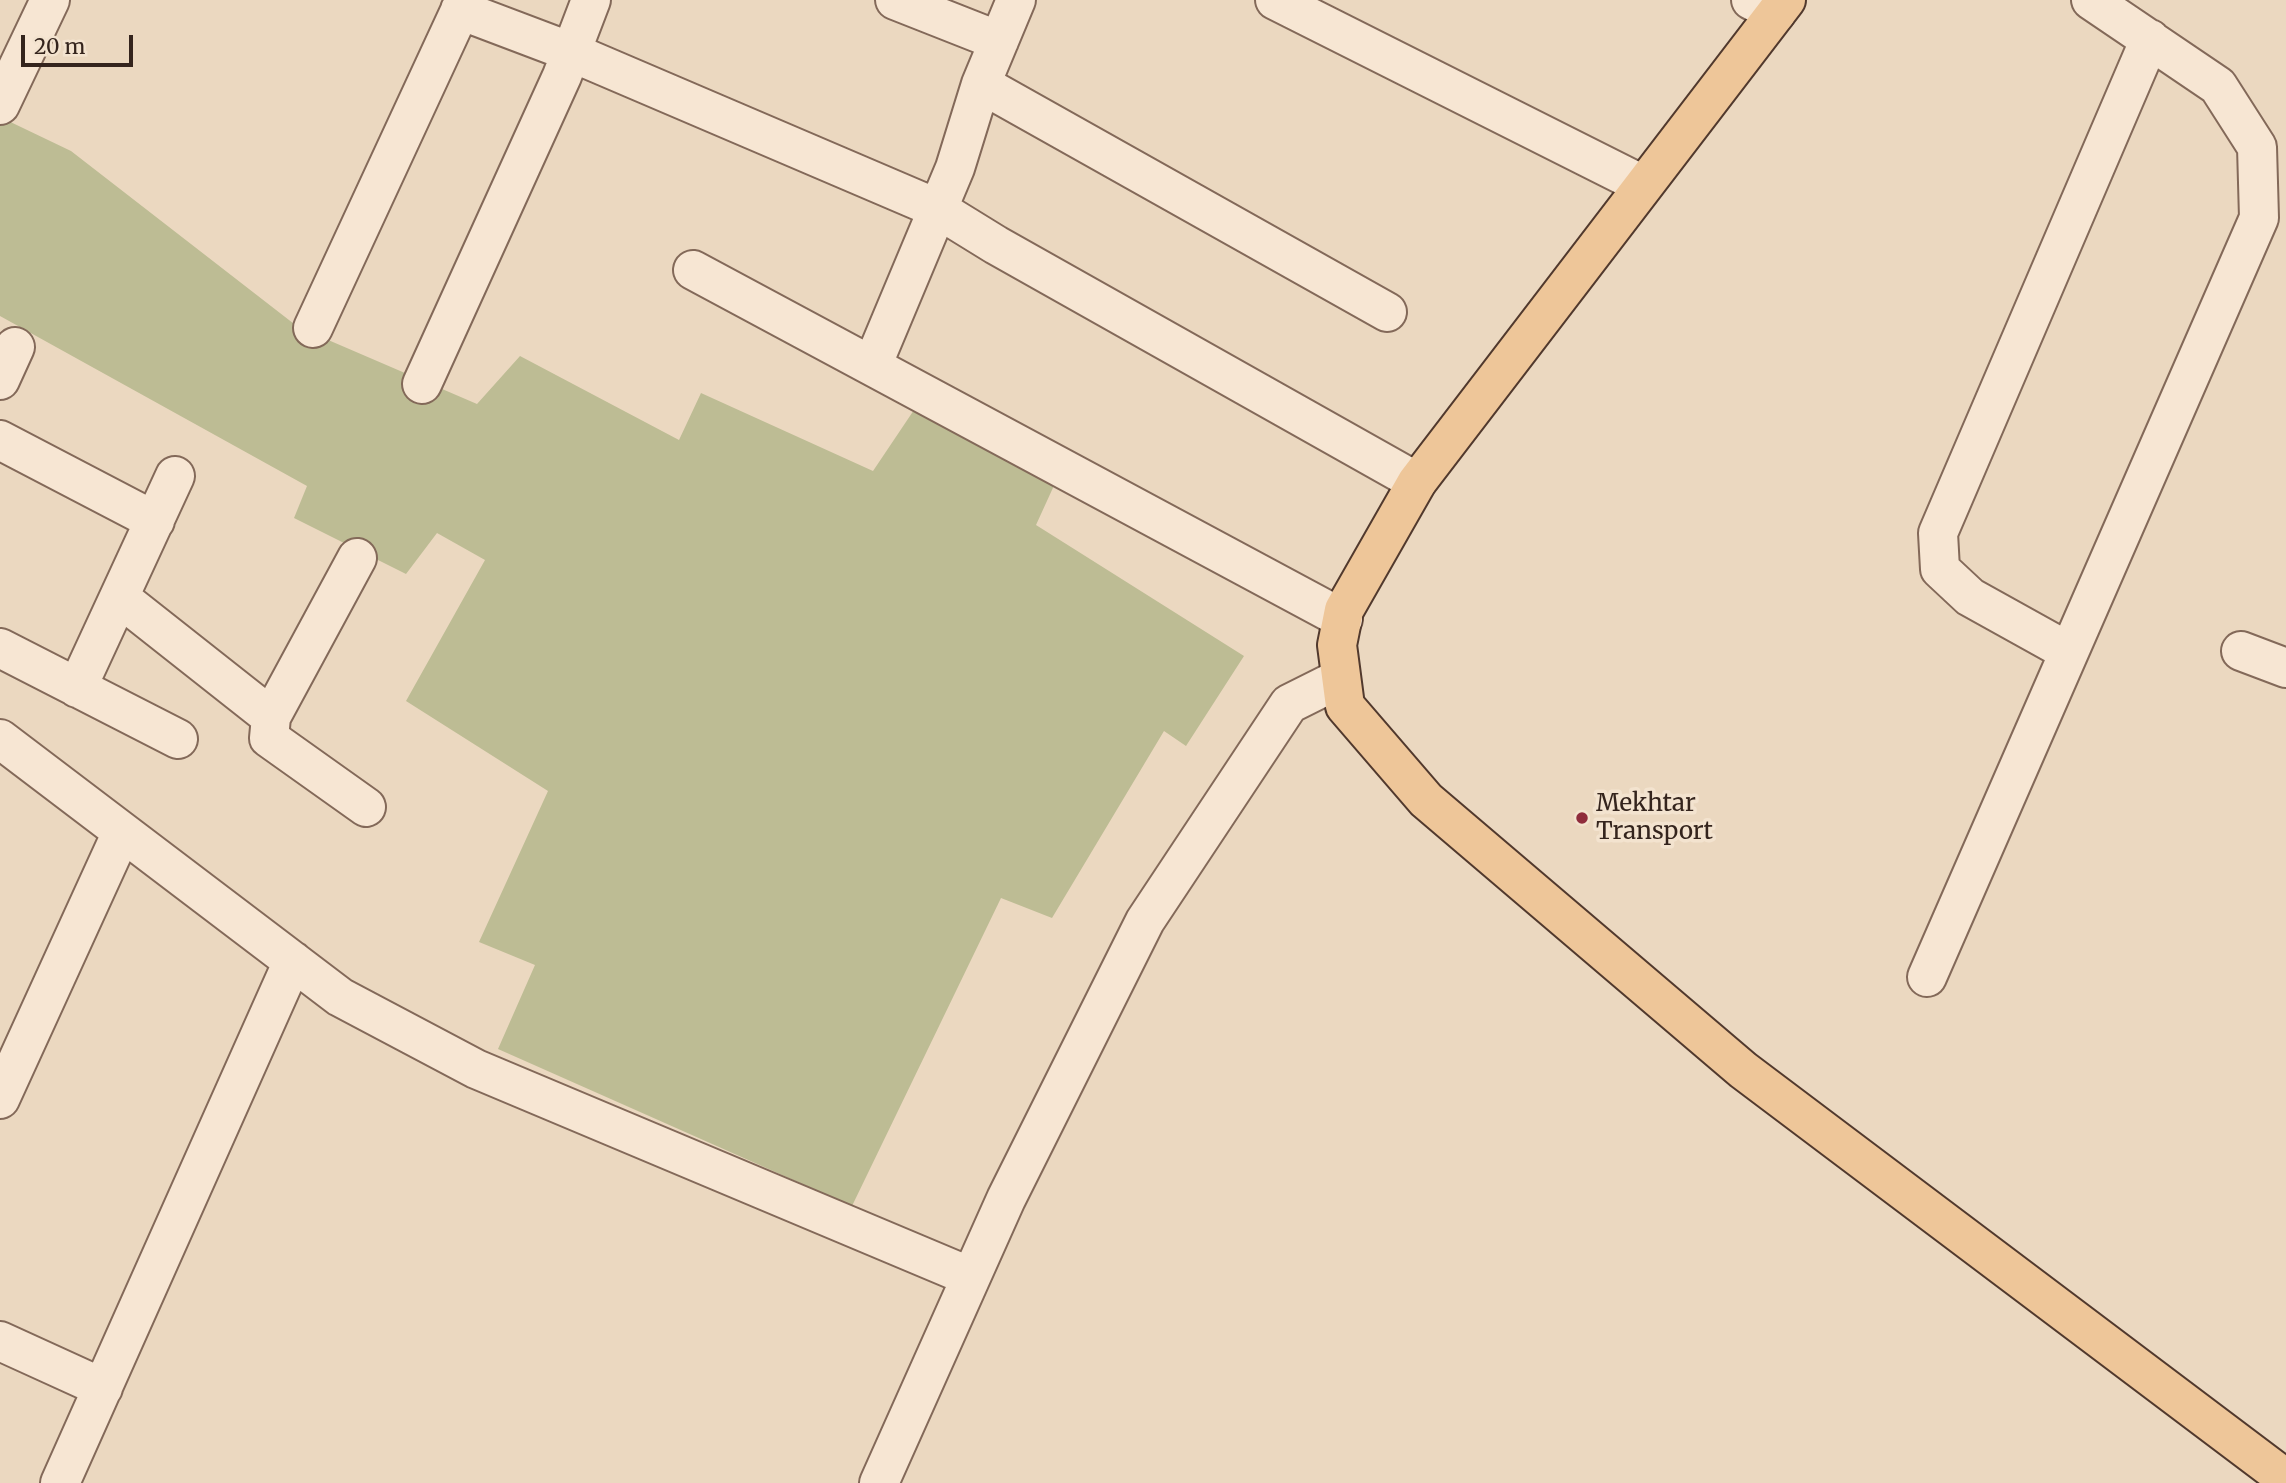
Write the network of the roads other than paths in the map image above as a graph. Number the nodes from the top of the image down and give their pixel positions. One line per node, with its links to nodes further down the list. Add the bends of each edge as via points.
1 (50, 0): 13 (street)
2 (591, 0): 11 (street)
3 (895, 0): 10 (street)
4 (1016, 0): 10 (street)
5 (1275, 0): 14 (street)
6 (2091, 0): 9 (street)
7 (1771, 4): 14 (main road)
8 (463, 5): 11 (street); 18 (street)
9 (2150, 39): 30 (street, via 2218,86 2257,147 2259,218); 30 (street, via 1938,533 1940,569 1970,597)
10 (999, 41): 12 (street)
11 (571, 52): 15 (street); 20 (street)
12 (981, 84): 15 (street, via 955,168); 17 (street)
13 (0, 105)
14 (1643, 185): 23 (main road)
15 (936, 208): 19 (street); 23 (street)
16 (693, 270): 19 (street)
17 (1387, 312)
18 (313, 328)
19 (872, 366): 27 (street)
20 (422, 384)
21 (0, 440): 24 (street)
22 (175, 476): 24 (street)
23 (1417, 482): 27 (main road, via 1358,581)
24 (155, 521): 26 (street)
25 (358, 558): 34 (street)
26 (119, 597): 33 (street); 34 (street)
27 (1343, 619): 32 (main road, via 1337,645)
28 (0, 648): 33 (street)
29 (2241, 651): 31 (street)
30 (2069, 652): 40 (street)
31 (2286, 668)
32 (1339, 679): 42 (street, via 1289,704 1145,921); 45 (main road, via 1345,706 1426,800 1743,1070)
33 (77, 688): 36 (street)
34 (271, 717): 37 (street, via 269,738)
35 (0, 739): 38 (street)
36 (178, 740)
37 (366, 807)
38 (122, 832): 39 (street); 41 (street)
39 (293, 961): 42 (street, via 340,997 476,1069); 44 (street)
40 (1927, 977)
41 (0, 1099)
42 (971, 1277): 47 (street)
43 (0, 1341): 44 (street)
44 (103, 1388): 46 (street)
45 (2286, 1479)
46 (60, 1483)
47 (879, 1483)

